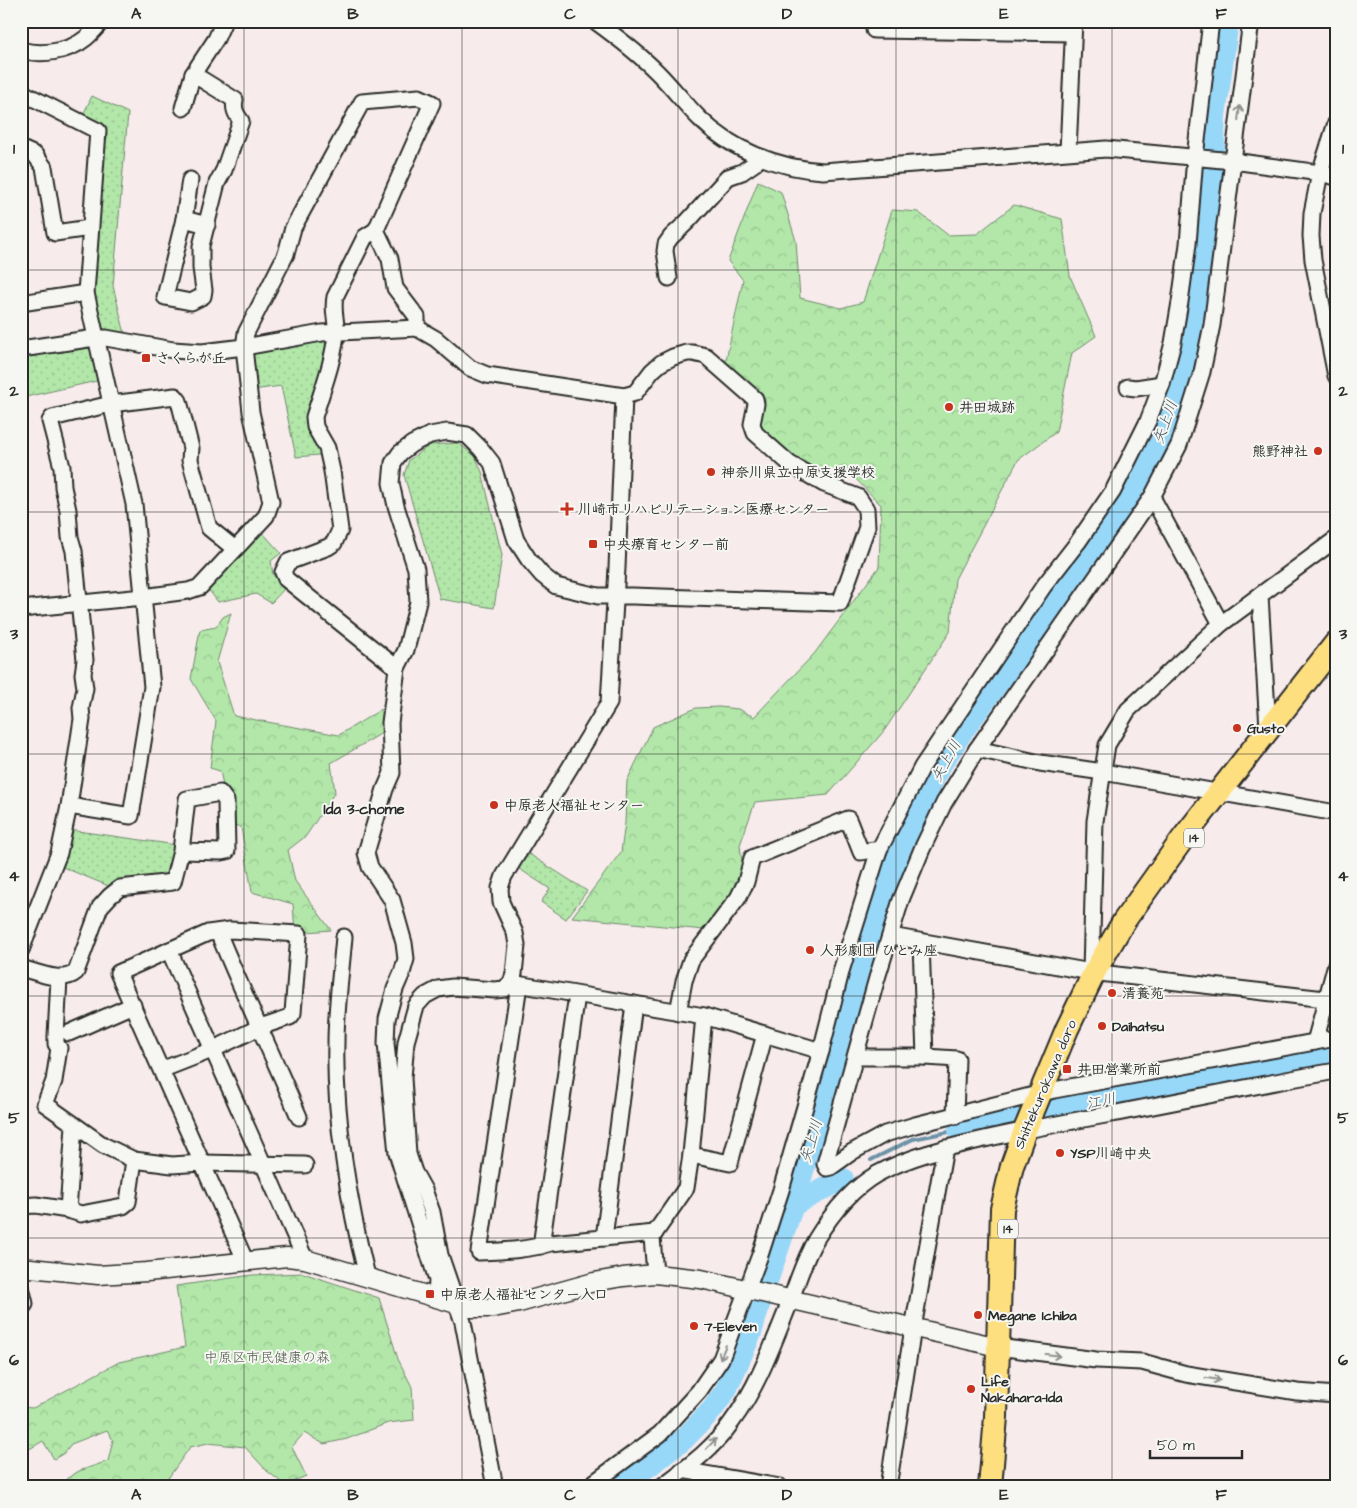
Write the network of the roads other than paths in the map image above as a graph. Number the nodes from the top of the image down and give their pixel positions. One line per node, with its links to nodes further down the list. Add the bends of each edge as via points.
1 (102, 21): 8 (street, via 86,38 65,50)
2 (224, 21): 9 (street)
3 (595, 21): 15 (street, via 658,73 715,133)
4 (1211, 21): 16 (street)
5 (1251, 21): 17 (street, one-way to 5)
6 (1074, 27): 7 (street); 14 (street)
7 (874, 30)
8 (21, 50)
9 (193, 74): 11 (street); 22 (street, via 234,100 236,115 241,121 224,170 216,183)
10 (21, 92): 23 (street, via 98,131)
11 (183, 108)
12 (1336, 122): 18 (street)
13 (21, 150): 23 (street, via 35,156 44,168 55,233)
14 (1068, 151): 15 (street, via 824,171 802,170); 16 (street, via 1106,149)
15 (760, 157): 25 (street, via 742,172 728,177 671,237 664,251)
16 (1195, 157): 17 (street); 35 (street, via 1180,302)
17 (1233, 161): 18 (street); 39 (street, via 1212,325 1202,372 1178,445)
18 (1320, 172): 19 (street); 33 (street, via 1311,236)
19 (1336, 177)
20 (190, 180): 21 (street)
21 (184, 219): 22 (street); 22 (street, via 166,297 192,302 203,296 201,246)
22 (207, 225)
23 (90, 228): 26 (street)
24 (376, 230): 28 (street, via 390,258 395,288 417,317); 29 (street, via 365,236 335,297); 31 (street, via 432,104 419,97 362,102 294,228 286,254 246,334)
25 (669, 278)
26 (86, 293): 27 (street); 30 (street)
27 (21, 303)
28 (417, 328): 29 (street); 37 (street, via 470,368 487,375)
29 (336, 332): 31 (street); 50 (street, via 314,417 315,427 329,456 340,530 334,543 288,562 283,572 286,579)
30 (95, 338): 31 (street, via 202,352); 32 (street); 38 (street)
31 (244, 347): 41 (street, via 251,412 271,502 266,516)
32 (21, 350)
33 (1333, 353): 34 (street)
34 (1336, 376)
35 (1162, 384): 36 (street); 57 (street, via 1148,421 1113,491 1043,587 922,767)
36 (1128, 387)
37 (624, 396): 42 (street); 42 (street, via 635,393 652,371 667,360 686,353 706,356 755,399 752,424 755,433 803,473 858,497 866,508 868,522 840,603)
38 (111, 404): 41 (street, via 175,396 179,400 191,448 190,460 209,528); 44 (street, via 134,504); 45 (street, via 50,421 62,466)
39 (1152, 497): 47 (street); 52 (street)
40 (1336, 539): 43 (street)
41 (235, 549): 44 (street, via 200,587)
42 (615, 596): 50 (street, via 598,596 556,586 542,575 516,540 492,463 482,449 467,435 447,432 430,435 400,453 393,463 391,483 416,569 418,602 406,650); 69 (street, via 609,703 504,876 500,888 501,902 518,945)
43 (1260, 596): 47 (street); 51 (street)
44 (143, 597): 45 (street); 55 (street, via 152,687 131,816)
45 (78, 602): 46 (street); 55 (street, via 85,688)
46 (21, 609)
47 (1221, 624): 53 (street, via 1128,710 1108,745)
48 (1336, 643): 51 (main road, Shittekurokawa doro / 14)
49 (1336, 658): 54 (main road, Shittekurokawa doro / 14)
50 (397, 668): 110 (street, via 390,723 392,773 366,853 370,867 392,900 404,943 406,959 387,1019 386,1042 397,1153 437,1280)
51 (1268, 728): 54 (main road, Shittekurokawa doro / 14)
52 (977, 749): 53 (street); 60 (street, via 944,803 922,849 901,900)
53 (1103, 772): 54 (street); 67 (street, via 1095,821)
54 (1224, 794): 56 (street); 67 (main road, Shittekurokawa doro / 14, via 1156,876 1124,921)
55 (69, 806): 63 (street, via 59,853)
56 (1336, 813)
57 (879, 850): 74 (street, via 861,852 848,819 752,858 738,898 691,960); 82 (street, via 842,968)
58 (181, 851): 58 (street, via 228,851 226,801 220,793 187,799); 68 (street, via 173,882 120,888 110,896 100,907 76,972 71,977)
59 (218, 932): 64 (street, via 208,933); 76 (street, via 236,979); 76 (street, via 299,934 293,1013 290,1017)
60 (891, 936): 62 (street); 83 (street, via 876,978)
61 (344, 937): 107 (street, via 336,1044 338,1116)
62 (921, 942): 67 (street); 84 (street)
63 (21, 950)
64 (169, 950): 73 (street, via 118,973); 81 (street)
65 (1336, 964): 71 (street)
66 (21, 968): 68 (street)
67 (1096, 972): 71 (street); 87 (main road, Shittekurokawa doro / 14, via 1064,1035)
68 (59, 978): 90 (street, via 56,1036 59,1048 54,1082 45,1104)
69 (515, 984): 70 (street); 102 (street, via 480,1252); 112 (street, via 495,990 438,989 416,1006 406,1042 403,1078 408,1154 432,1212 440,1255)
70 (577, 995): 72 (street); 102 (street)
71 (1325, 999): 80 (street)
72 (634, 1004): 74 (street); 101 (street)
73 (133, 1005): 77 (street); 85 (street)
74 (678, 1012): 75 (street)
75 (704, 1016): 78 (street); 93 (street)
76 (260, 1026): 81 (street); 89 (street)
77 (69, 1033)
78 (765, 1034): 82 (street); 93 (street, via 730,1163)
79 (1336, 1038): 80 (street)
80 (1315, 1042): 87 (street)
81 (212, 1050): 85 (street); 96 (street)
82 (822, 1051): 109 (street)
83 (856, 1057): 84 (street); 88 (street, via 826,1168 885,1134)
84 (925, 1057): 88 (street, via 957,1059)
85 (161, 1070): 95 (street)
86 (1336, 1071): 91 (street)
87 (1045, 1092): 88 (street); 91 (main road, Shittekurokawa doro / 14)
88 (955, 1116)
89 (300, 1117)
90 (74, 1126): 94 (street); 99 (street)
91 (1029, 1129): 92 (street); 115 (main road, Shittekurokawa doro / 14, via 1012,1166 1002,1209)
92 (945, 1148): 111 (street, via 879,1173 854,1190 815,1240); 114 (street)
93 (691, 1155): 100 (street, via 686,1188)
94 (134, 1160): 95 (street, via 172,1165); 99 (street, via 128,1202 123,1206 81,1214)
95 (202, 1162): 96 (street); 104 (street)
96 (262, 1164): 97 (street); 103 (street)
97 (305, 1165)
98 (21, 1206): 99 (street, via 36,1204)
99 (68, 1210)
100 (655, 1233): 101 (street); 106 (street, via 652,1237)
101 (604, 1238): 102 (street)
102 (541, 1246)
103 (305, 1259): 104 (street, via 287,1256); 107 (street)
104 (245, 1260): 105 (street, via 98,1275)
105 (21, 1267)
106 (656, 1274): 109 (street, via 701,1279); 112 (street, via 594,1282 493,1308)
107 (367, 1276): 110 (street)
108 (21, 1287): 113 (street, via 25,1304)
109 (749, 1291): 111 (street); 120 (street, one-way to 120, via 721,1359 699,1391 660,1434)
110 (436, 1297): 112 (street)
111 (788, 1300): 114 (street); 117 (street, one-way to 111, via 699,1458 730,1425 745,1402 765,1364)
112 (456, 1304): 119 (street, via 465,1330)
113 (21, 1309)
114 (912, 1328): 115 (street); 123 (street)
115 (1001, 1348): 116 (street, one-way to 116, via 1096,1360 1142,1362 1186,1374); 124 (main road, Shittekurokawa doro / 14); 125 (main road, Shittekurokawa doro / 14)
116 (1336, 1395)
117 (682, 1470): 118 (street); 121 (street)
118 (746, 1484): 122 (street)
119 (495, 1487)
120 (588, 1487)
121 (661, 1487)
122 (780, 1487)
123 (888, 1487)
124 (990, 1487)
125 (997, 1487)

